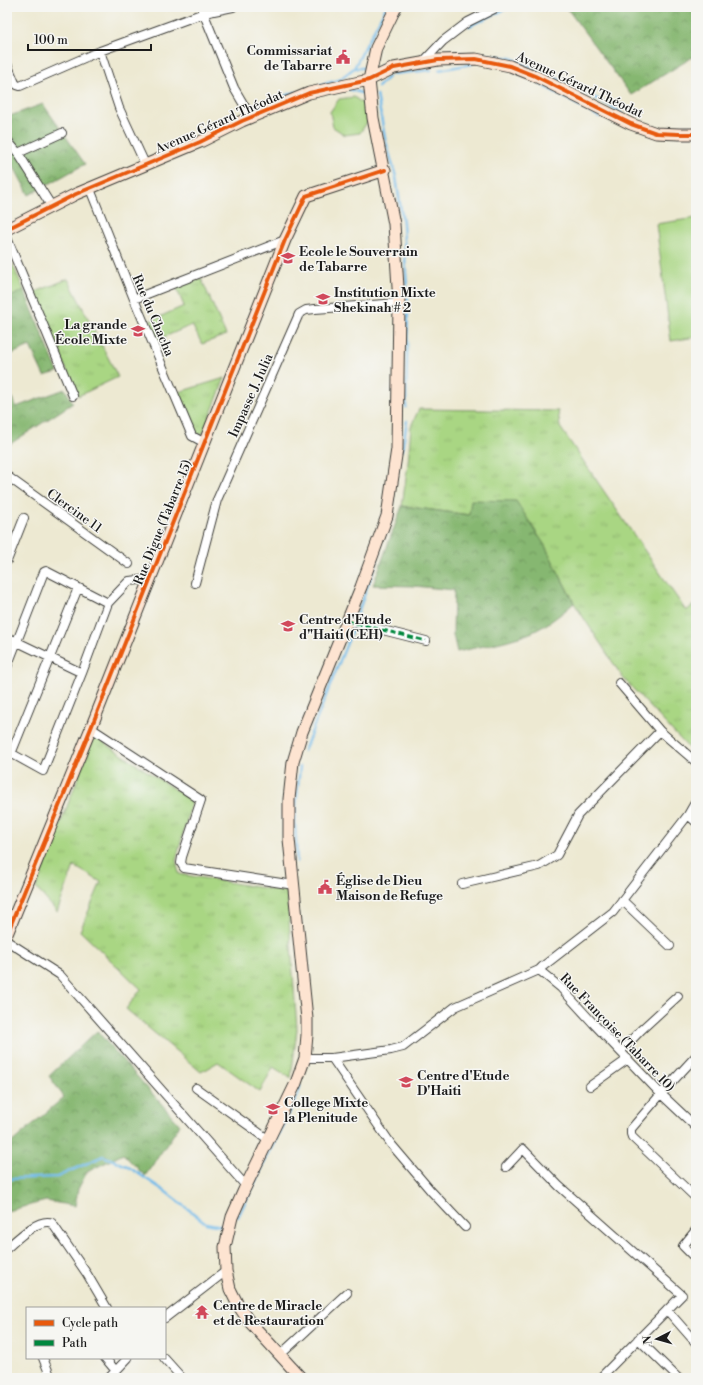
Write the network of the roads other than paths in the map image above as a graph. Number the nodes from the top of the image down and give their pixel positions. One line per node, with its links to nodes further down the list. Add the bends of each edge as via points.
1 (233, 7): 4 (street)
2 (396, 7): 8 (street, via 376,48)
3 (498, 7): 6 (street, via 468,22 442,41)
4 (203, 10): 5 (street); 9 (street, via 234,88)
5 (100, 51): 7 (street, via 20,86 15,83); 14 (street, via 119,108)
6 (423, 62): 8 (street, Avenue Gérard Théodat, via 394,68); 11 (street, Avenue Gérard Théodat, via 476,59 510,66 656,133)
7 (7, 64)
8 (369, 80): 9 (street, Avenue Gérard Théodat, via 309,93); 15 (street, via 373,118)
9 (251, 118): 14 (street, Avenue Gérard Théodat, via 200,142)
10 (62, 133): 13 (street)
11 (696, 134)
12 (7, 140): 13 (street)
13 (18, 154): 17 (street)
14 (144, 161): 16 (street, Avenue Gérard Théodat)
15 (385, 170): 20 (street, Rue Digue (Tabarre 15), via 306,196); 22 (street, via 394,224)
16 (90, 189): 17 (street, Avenue Gérard Théodat); 21 (street, Rue du Chacha)
17 (52, 207): 18 (street, Avenue Gérard Théodat)
18 (7, 229)
19 (7, 238): 23 (street)
20 (285, 240): 21 (street); 24 (street, Rue Digue (Tabarre 15))
21 (134, 299): 24 (street, Rue du Chacha, via 192,436)
22 (399, 303): 30 (street, Impasse J. Julia, via 315,309 299,314 217,500); 33 (street, via 397,449 387,516)
23 (73, 396)
24 (205, 443): 29 (street, Rue Digue (Tabarre 15))
25 (7, 476): 28 (street, Clercine 11)
26 (24, 518): 27 (street)
27 (7, 561)
28 (129, 564)
29 (150, 579): 32 (street, via 129,581); 41 (street, Rue Digue (Tabarre 15))
30 (195, 583)
31 (78, 588): 32 (street); 36 (street, via 44,572); 37 (street)
32 (108, 603): 39 (street)
33 (347, 621): 35 (street); 49 (street, via 302,732 293,762 289,799 289,839)
34 (7, 637): 36 (street)
35 (426, 641)
36 (18, 642): 37 (street); 38 (street)
37 (49, 657): 39 (street); 43 (street)
38 (7, 667)
39 (82, 673): 43 (street, via 43,771)
40 (619, 683): 42 (street)
41 (91, 728): 49 (street, via 200,800 182,857 181,863 184,868); 51 (street, Rue Digue (Tabarre 15))
42 (660, 731): 44 (street); 48 (street, via 578,815 557,855 539,866)
43 (9, 753)
44 (696, 762)
45 (696, 801): 46 (street)
46 (688, 814): 47 (street); 50 (street)
47 (696, 822)
48 (462, 884)
49 (294, 885): 58 (street, via 307,1019)
50 (622, 900): 53 (street); 54 (street, via 613,912)
51 (7, 934)
52 (7, 941): 67 (street, via 60,975)
53 (670, 946)
54 (540, 970): 56 (street, Rue Françoise (Tabarre 10), via 561,988); 59 (street, via 455,1007 402,1046 391,1050)
55 (678, 996): 56 (street)
56 (621, 1051): 60 (street, Rue Françoise (Tabarre 10))
57 (696, 1056): 63 (street)
58 (305, 1058): 59 (street); 65 (street, via 296,1084)
59 (332, 1058): 69 (street, via 391,1144)
60 (628, 1059): 61 (street); 63 (street, Rue Françoise (Tabarre 10))
61 (590, 1086)
62 (196, 1088): 65 (street)
63 (661, 1094): 64 (street, Rue Françoise (Tabarre 10)); 68 (street, via 631,1129 632,1137)
64 (696, 1127)
65 (269, 1140): 67 (street)
66 (506, 1167): 76 (street, via 523,1149 559,1186 682,1296)
67 (246, 1186): 73 (street, via 232,1217 225,1246)
68 (696, 1198)
69 (465, 1227)
70 (696, 1230): 72 (street, via 683,1246)
71 (7, 1248): 75 (street, via 44,1221 52,1223)
72 (696, 1258)
73 (226, 1271): 77 (street); 80 (street, via 230,1289 238,1305)
74 (347, 1293): 80 (street)
75 (106, 1307)
76 (668, 1310): 78 (street); 79 (street)
77 (166, 1317)
78 (638, 1339): 90 (street); 91 (street)
79 (696, 1343)
80 (280, 1355): 89 (street)
81 (43, 1359): 86 (street)
82 (106, 1359): 85 (street)
83 (127, 1359): 85 (street)
84 (165, 1359): 88 (street)
85 (116, 1371): 87 (street)
86 (51, 1378)
87 (108, 1378)
88 (182, 1378)
89 (301, 1378)
90 (600, 1378)
91 (678, 1378)

